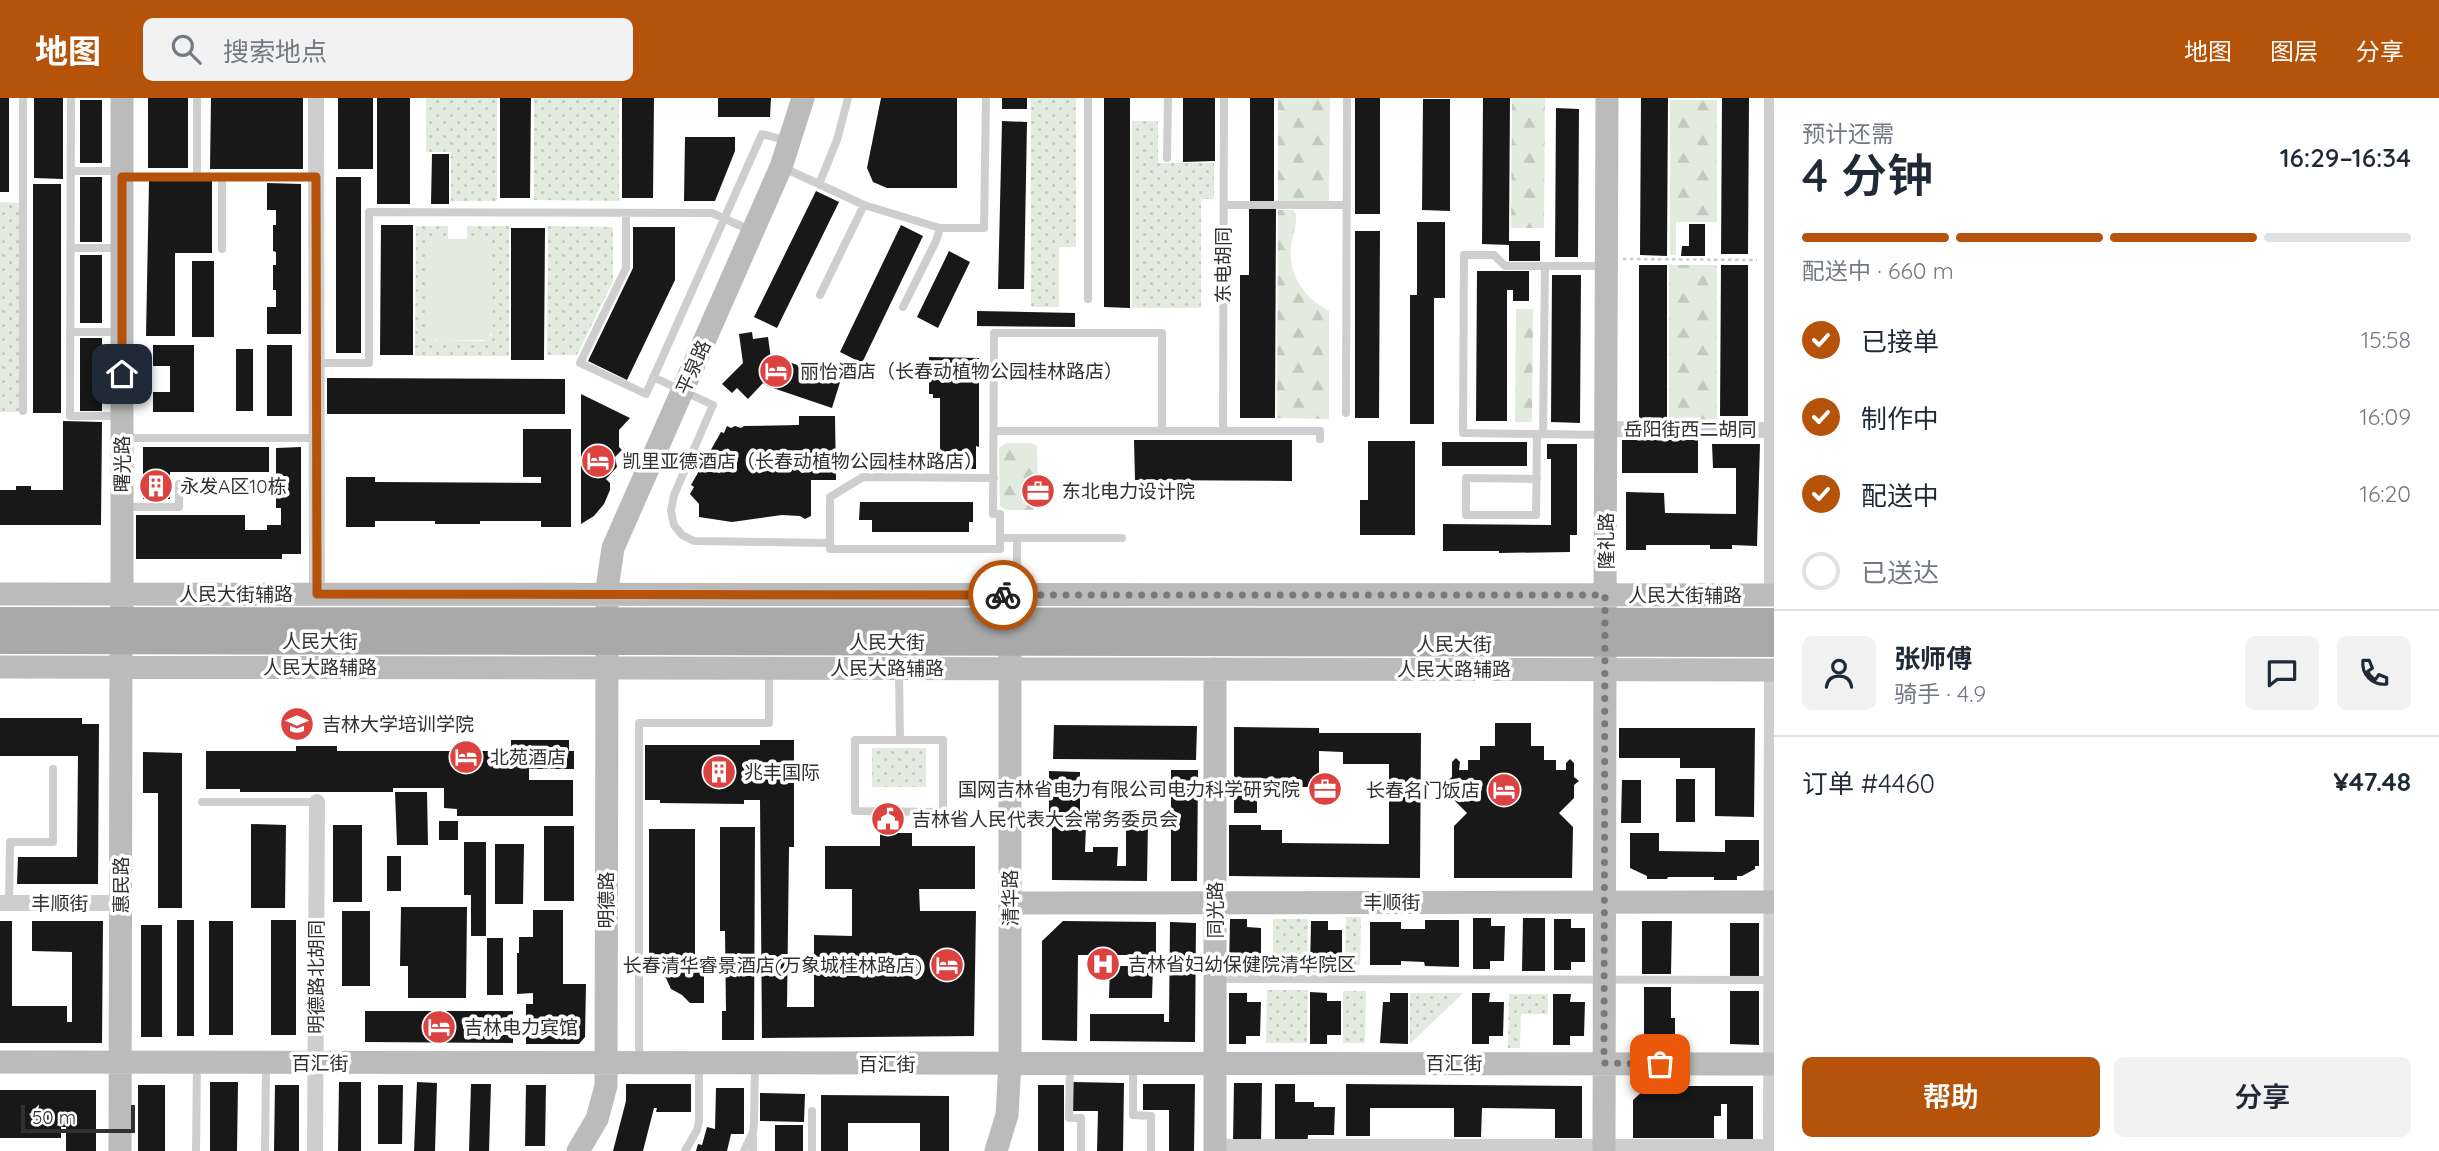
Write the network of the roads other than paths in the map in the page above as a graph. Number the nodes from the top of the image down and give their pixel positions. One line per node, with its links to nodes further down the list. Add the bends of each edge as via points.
1 (23, 98): 44 (lane)
2 (71, 98): 18 (lane)
3 (122, 98): 19 (street, 曙光路)
4 (197, 98): 20 (lane)
5 (316, 98): 22 (street)
6 (803, 98): 15 (street, 平泉路)
7 (848, 98): 23 (lane)
8 (986, 98): 29 (lane, via 984,228)
9 (1088, 98): 37 (lane)
10 (1168, 98): 16 (lane)
11 (1224, 98): 25 (lane, 东电胡同)
12 (1347, 98): 26 (lane)
13 (1607, 98): 34 (street, 隆礼路)
14 (1772, 98): 47 (street)
15 (790, 141): 17 (street, 平泉路); 28 (lane, via 762,134)
16 (1167, 158)
17 (781, 167): 23 (lane); 30 (street, 平泉路)
18 (71, 171): 19 (lane); 31 (lane)
19 (122, 174): 20 (lane); 32 (street, 曙光路)
20 (197, 177): 21 (lane)
21 (222, 177): 22 (lane); 33 (lane)
22 (316, 177): 41 (street)
23 (819, 184): 24 (lane)
24 (864, 205): 29 (lane); 36 (lane)
25 (1224, 205): 26 (lane); 50 (lane, 东电胡同)
26 (1347, 205): 45 (lane)
27 (626, 213): 28 (lane, via 712,213); 41 (lane, via 369,212 369,363); 42 (lane, via 626,268 580,363 646,394)
28 (724, 218): 30 (lane); 42 (lane)
29 (940, 228): 38 (lane)
30 (753, 231): 43 (street, 平泉路)
31 (71, 248): 32 (lane); 39 (lane)
32 (122, 248): 40 (street, 曙光路)
33 (222, 249)
34 (1606, 263): 35 (lane); 51 (street, 隆礼路)
35 (1545, 266): 52 (lane); 52 (lane, via 1505,266 1494,255 1464,255 1463,433)
36 (820, 295)
37 (1088, 299)
38 (903, 307)
39 (70, 332): 40 (lane); 46 (lane, via 70,416)
40 (122, 332): 46 (street, 曙光路)
41 (317, 363): 53 (street)
42 (653, 377): 43 (lane)
43 (682, 390): 62 (lane, via 713,405 674,495 671,518 677,531 688,539 711,543); 69 (street, 平泉路, via 613,548)
44 (23, 411)
45 (1346, 413)
46 (122, 427): 53 (lane); 58 (street, 曙光路)
47 (1773, 429): 51 (street, 岳阳街西二胡同); 66 (street)
48 (994, 431): 49 (lane); 49 (lane, via 994,333 1162,333); 55 (lane)
49 (1162, 431): 50 (lane)
50 (1223, 431): 54 (lane, via 1320,431)
51 (1606, 432): 52 (lane); 70 (street, 隆礼路)
52 (1540, 434): 56 (lane)
53 (317, 438): 64 (street)
54 (1320, 439)
55 (993, 478): 59 (lane, via 993,514 1000,514); 62 (lane, via 863,477 830,497)
56 (1537, 478): 56 (lane, via 1536,515 1466,514 1466,478)
57 (269, 484): 58 (lane, via 179,484 179,507)
58 (122, 507): 68 (street, 曙光路)
59 (1000, 538): 60 (lane); 62 (lane, via 1000,549 830,549)
60 (1017, 538): 61 (lane); 65 (lane)
61 (1122, 538)
62 (830, 543)
63 (0, 594): 68 (street, 人民大街辅路)
64 (317, 594): 68 (street, 人民大街辅路); 69 (street, 人民大街辅路)
65 (1017, 595): 69 (street, 人民大街辅路); 70 (street, 人民大街辅路)
66 (1773, 604): 70 (main road, 人民大街)
67 (0, 620): 68 (main road, 人民大街)
68 (122, 630): 69 (main road, 人民大街); 71 (main road, 人民大街); 74 (street); 86 (street, 惠民路)
69 (607, 631): 70 (main road, 人民大街); 72 (main road, 人民大街); 75 (street, 人民大路辅路); 101 (street, 明德路)
70 (1605, 632): 72 (main road, 人民大街); 73 (main road, 人民大街); 77 (street, 人民大路辅路); 84 (street, 隆礼路)
71 (0, 641)
72 (1010, 656): 76 (street, 人民大路辅路); 77 (street, 人民大路辅路); 87 (street, 清华路)
73 (1773, 661): 85 (street)
74 (0, 667)
75 (769, 668): 76 (street, 人民大路辅路); 102 (lane, via 769,723 639,723)
76 (899, 668): 78 (lane)
77 (1215, 669): 83 (street, 同光路)
78 (900, 740): 78 (lane, via 943,740 943,811 855,811 855,740)
79 (53, 769): 82 (lane, via 53,842 10,842)
80 (202, 802): 81 (lane)
81 (317, 802): 95 (street, 明德路北胡同)
82 (5, 902): 86 (street, 丰顺街)
83 (1215, 902): 84 (street, 丰顺街); 87 (street, 丰顺街); 89 (street, 同光路)
84 (1605, 902): 85 (street, 丰顺街); 88 (street, 隆礼路)
85 (1773, 902): 90 (street)
86 (121, 903): 92 (street, 惠民路)
87 (1010, 903): 96 (street, 清华路)
88 (1605, 978): 89 (lane); 90 (lane); 100 (street, 隆礼路)
89 (1215, 979): 99 (street, 同光路)
90 (1773, 980): 105 (street)
91 (0, 1062): 92 (street, 百汇街)
92 (120, 1062): 93 (street, 百汇街); 113 (street, 惠民路)
93 (197, 1062): 94 (street, 百汇街); 114 (lane)
94 (266, 1063): 95 (street, 百汇街); 115 (lane)
95 (316, 1063): 101 (street, 百汇街); 116 (street, 明德路北胡同)
96 (1010, 1063): 97 (street, 百汇街); 104 (street, 百汇街); 122 (street, 清华路, via 1007,1115)
97 (1070, 1063): 98 (street, 百汇街); 123 (lane, via 1069,1118 1082,1118)
98 (1133, 1063): 99 (street, 百汇街); 124 (lane, via 1133,1115 1151,1116)
99 (1215, 1063): 100 (street, 百汇街); 111 (street, 同光路)
100 (1604, 1063): 105 (street, 百汇街); 109 (street, 隆礼路)
101 (606, 1064): 102 (street, 百汇街); 117 (street, 明德路, via 603,1103)
102 (639, 1064): 103 (street, 百汇街)
103 (699, 1064): 104 (street, 百汇街); 118 (lane, via 699,1121)
104 (755, 1064): 107 (lane)
105 (1772, 1064): 110 (street)
106 (812, 1111): 121 (lane)
107 (753, 1132): 119 (lane); 120 (lane)
108 (1551, 1148): 109 (street); 112 (street)
109 (1604, 1148): 110 (street)
110 (1772, 1148)
111 (1215, 1149): 112 (street)
112 (1430, 1149)
113 (120, 1151)
114 (195, 1151)
115 (265, 1151)
116 (315, 1151)
117 (578, 1151)
118 (685, 1151)
119 (744, 1151)
120 (753, 1151)
121 (812, 1151)
122 (996, 1151)
123 (1081, 1151)
124 (1151, 1151)

